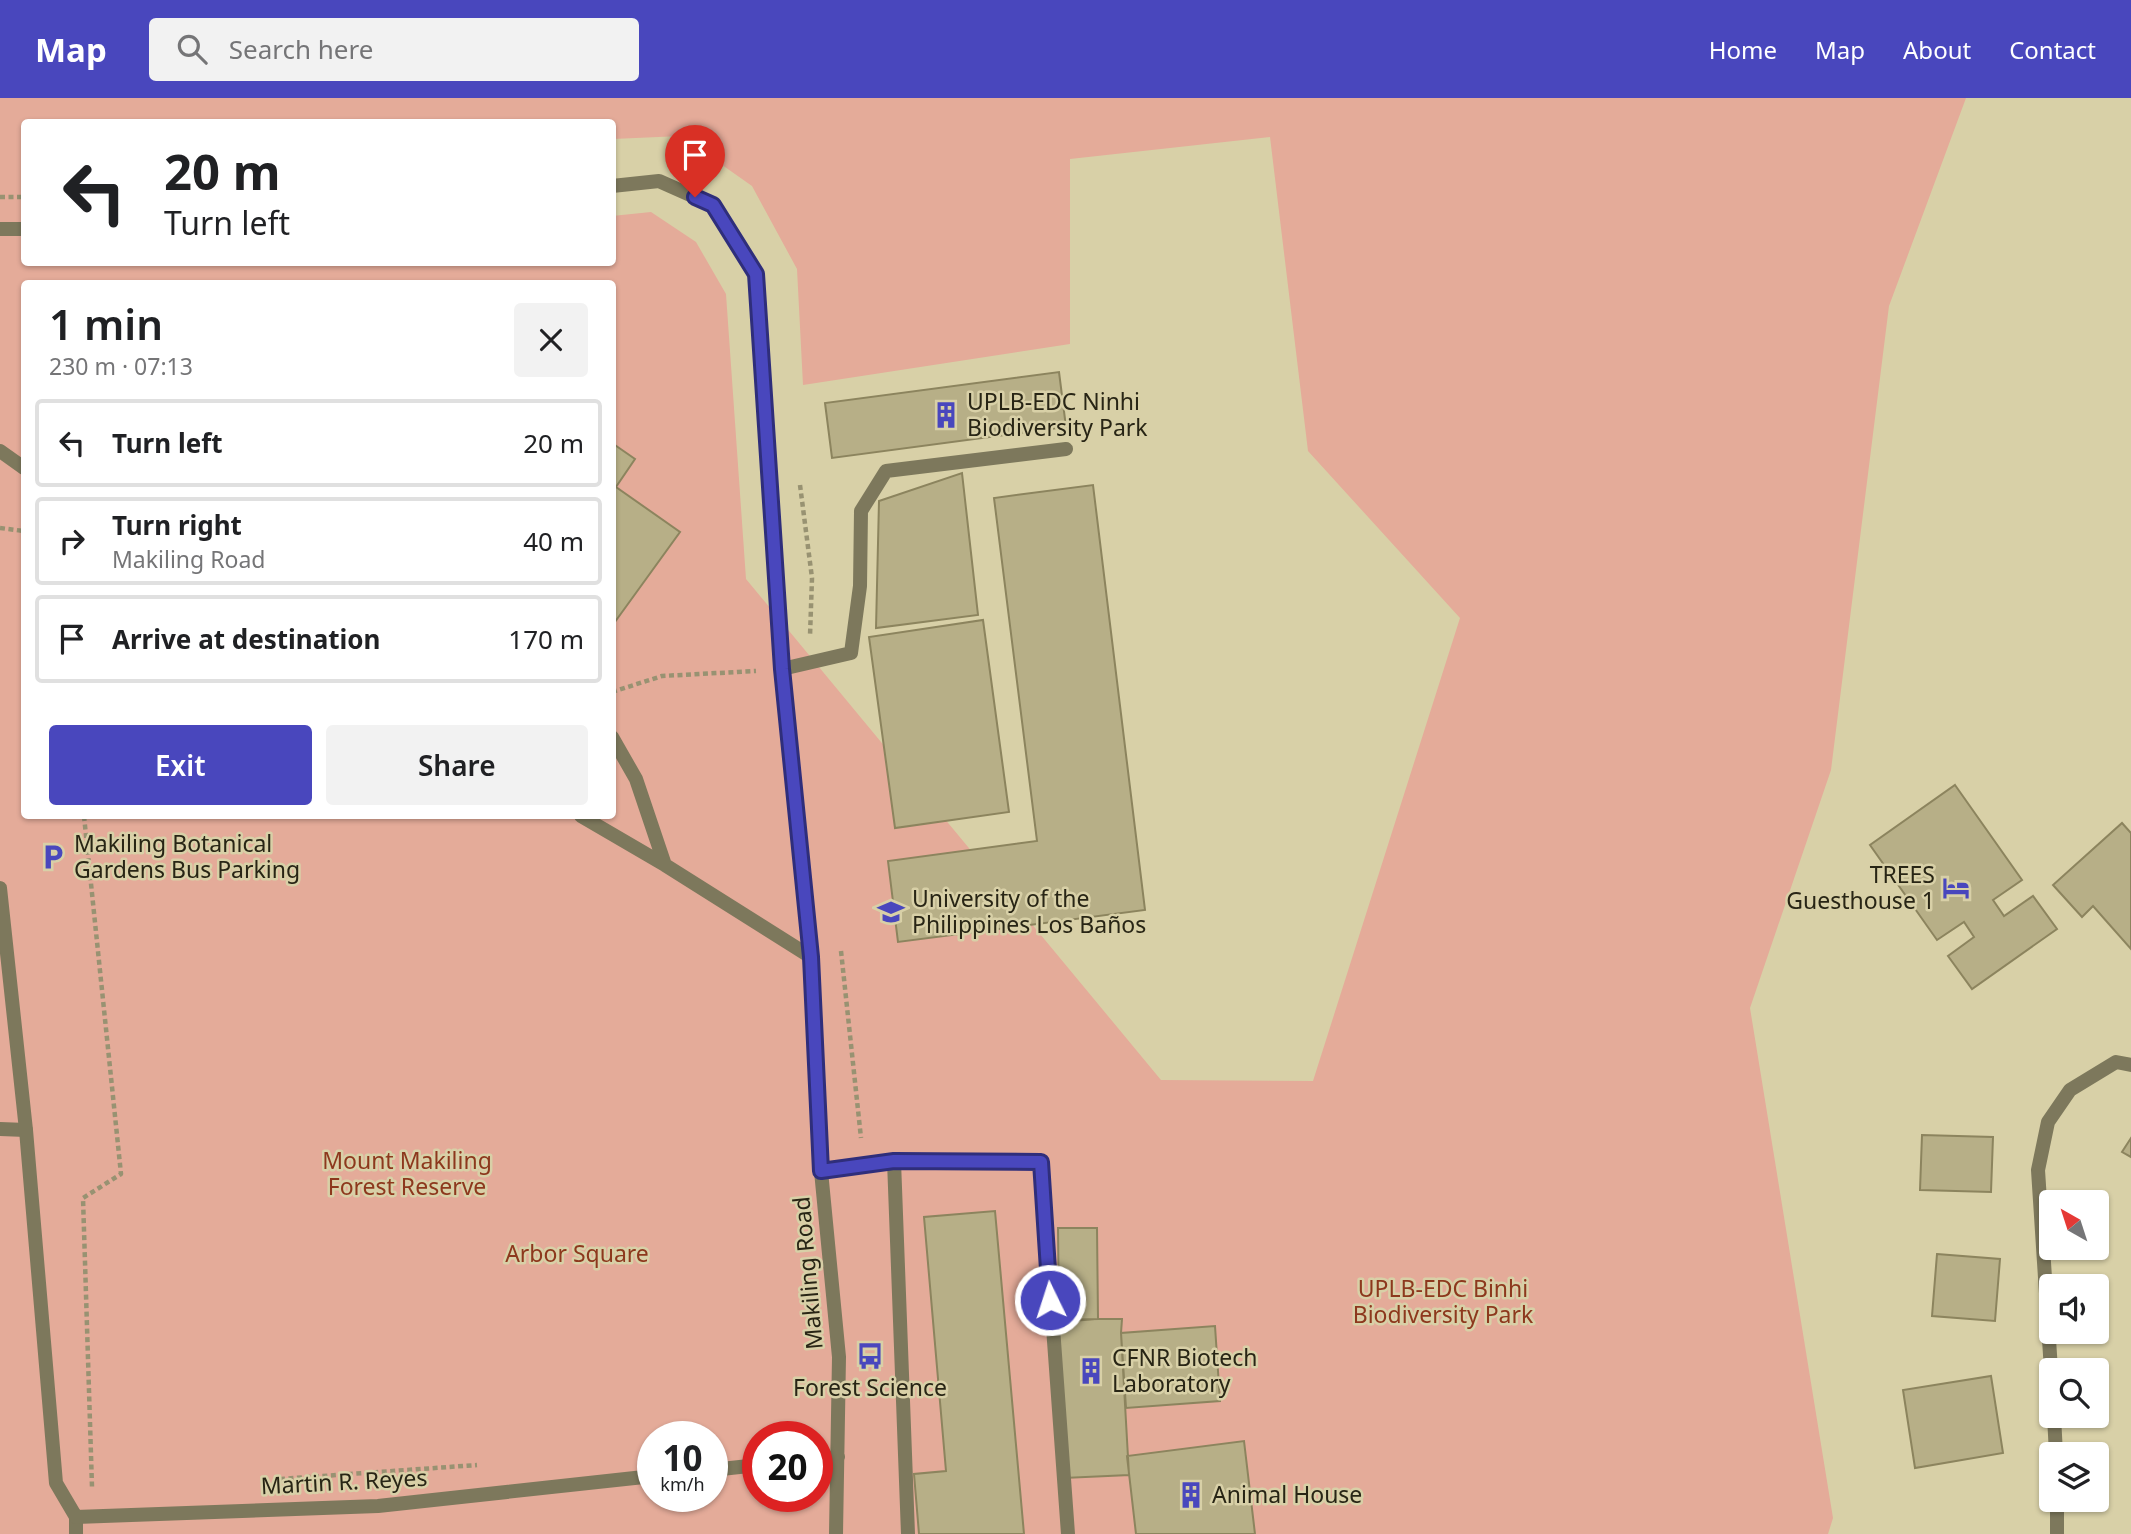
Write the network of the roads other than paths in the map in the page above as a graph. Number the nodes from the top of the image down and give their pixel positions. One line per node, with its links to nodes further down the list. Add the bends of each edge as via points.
1 (616, 186): 7 (street, Makiling Road, via 659,181 713,205 756,274)
2 (0, 229): 3 (street)
3 (21, 229)
4 (1066, 449): 7 (street, via 886,471 861,511 860,586 851,653)
5 (0, 451): 6 (street)
6 (21, 466)
7 (782, 669): 12 (street, Makiling Road)
8 (616, 744): 10 (street, via 636,779)
9 (586, 819): 10 (street)
10 (665, 865): 12 (street)
11 (0, 888): 15 (street)
12 (811, 957): 17 (street, Makiling Road)
13 (2131, 1065): 18 (street, via 2116,1062 2070,1090 2049,1122 2038,1170)
14 (0, 1129): 15 (street)
15 (26, 1130): 23 (street, via 56,1483)
16 (894, 1161): 17 (street); 26 (street); 27 (street, via 1041,1162)
17 (821, 1171): 20 (street, Makiling Road, via 839,1357)
18 (2050, 1358)
19 (833, 1457): 20 (street)
20 (838, 1457): 24 (street, Makiling Road)
21 (637, 1478): 23 (street, Martin R. Reyes, via 378,1506)
22 (2057, 1512): 28 (street)
23 (76, 1517): 25 (street)
24 (833, 1532)
25 (76, 1534)
26 (908, 1534)
27 (1068, 1534)
28 (2057, 1534)

